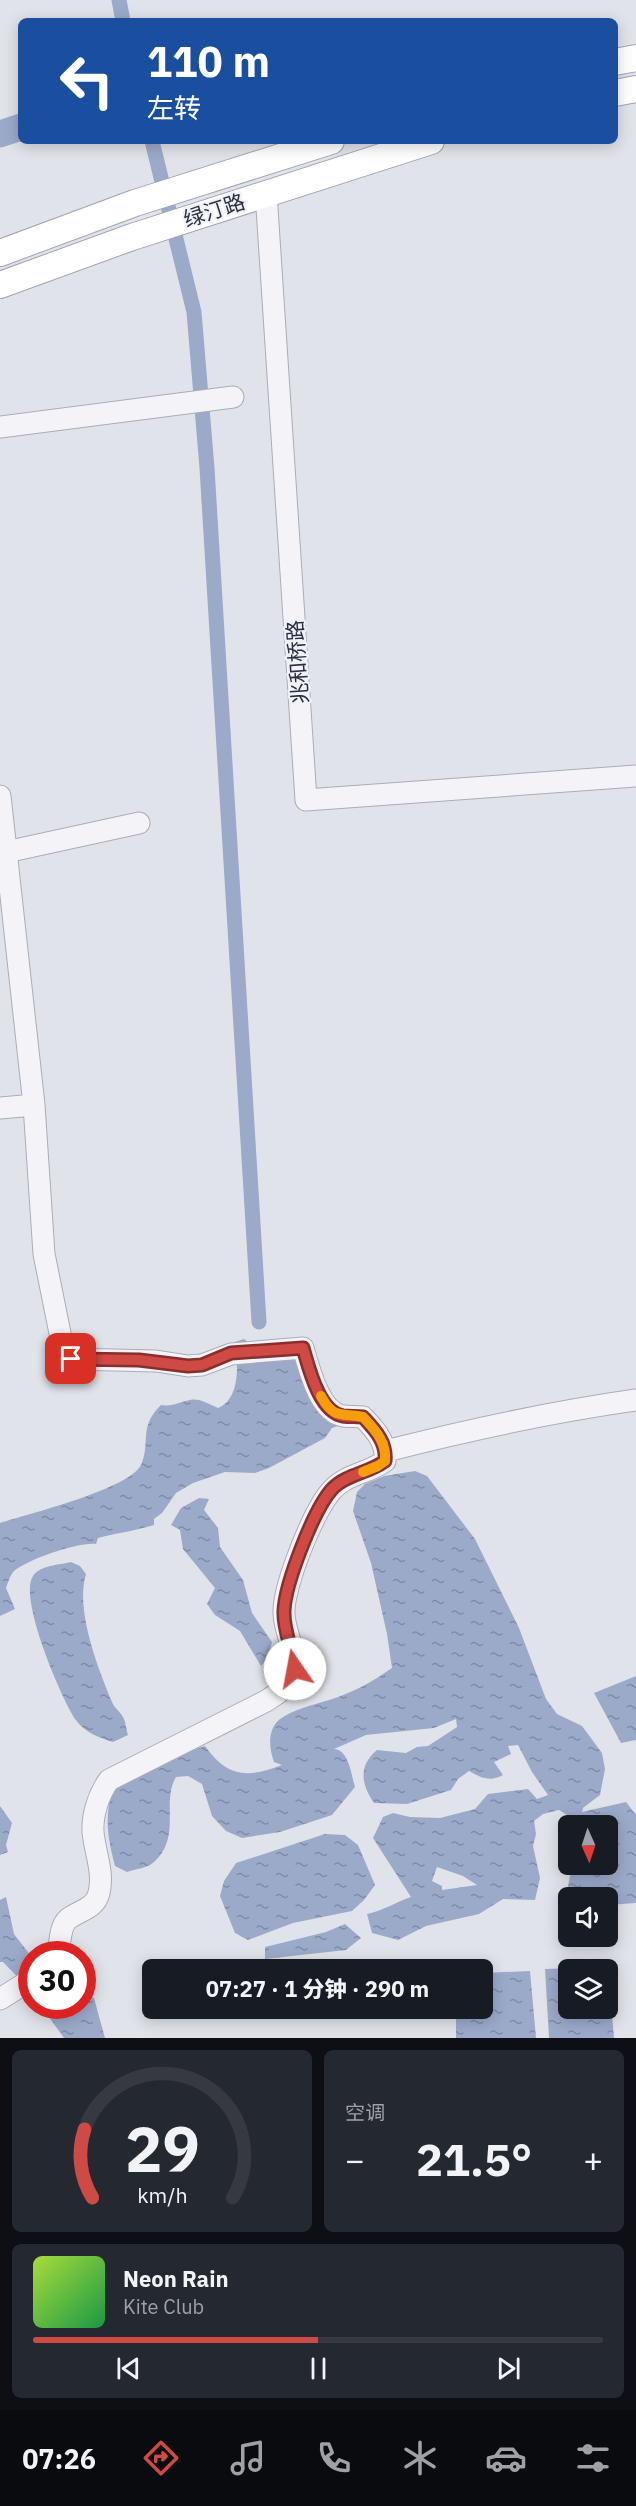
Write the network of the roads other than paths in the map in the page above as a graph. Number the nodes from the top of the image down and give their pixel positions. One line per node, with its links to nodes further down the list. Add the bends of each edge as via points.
1 (636, 58): 2 (main road)
2 (618, 61)
3 (636, 89): 4 (main road)
4 (618, 92)
5 (322, 144): 8 (main road, 绿汀路, via 135,203)
6 (422, 144): 7 (main road, 绿汀路)
7 (266, 194): 9 (main road, 绿汀路); 12 (street, 兆和桥路, via 306,800)
8 (0, 253)
9 (0, 285)
10 (233, 398): 11 (street)
11 (0, 427)
12 (636, 777)
13 (0, 796): 15 (street)
14 (138, 823): 15 (street)
15 (6, 852): 16 (street)
16 (34, 1105): 17 (street); 19 (street, via 44,1254 64,1353 71,1359 145,1360 188,1366 202,1365 231,1353 303,1348 324,1402 342,1416 363,1417)
17 (0, 1108)
18 (636, 1400): 19 (street, via 452,1434)
19 (386, 1451): 20 (street, via 385,1461 378,1466 333,1488 308,1534 284,1610 295,1669 283,1690 109,1780 101,1791 93,1832 101,1879 99,1895 88,1909 68,1920)
20 (60, 1941)
21 (18, 1988): 22 (street)
22 (0, 1999)

